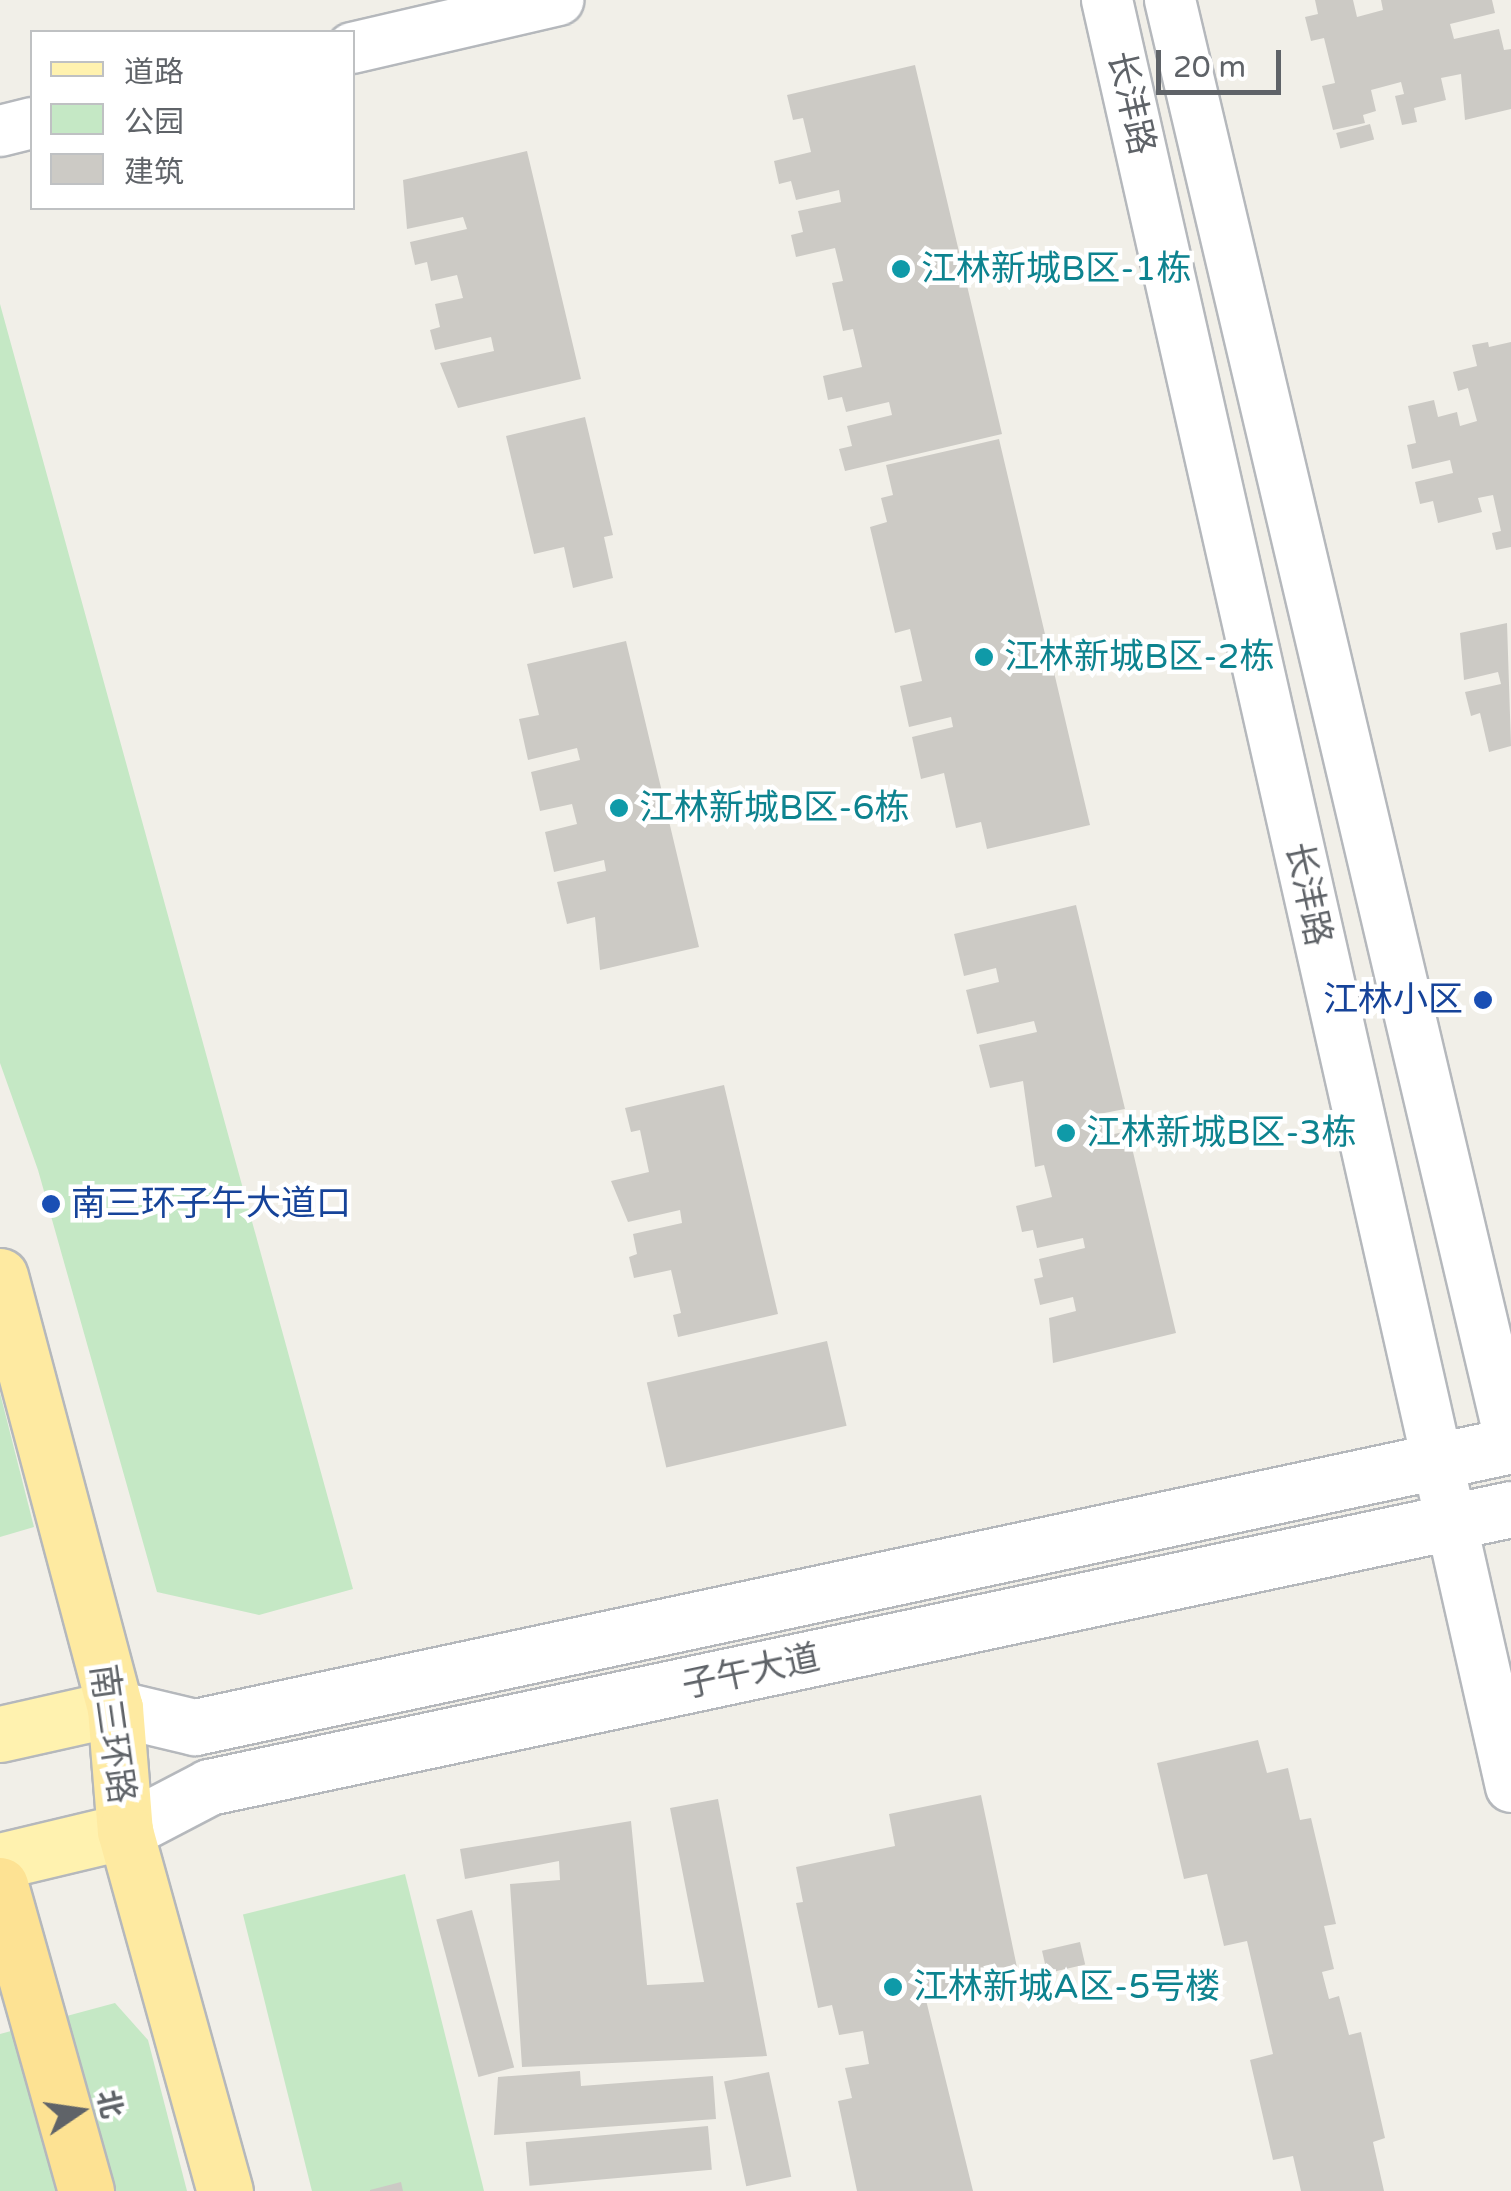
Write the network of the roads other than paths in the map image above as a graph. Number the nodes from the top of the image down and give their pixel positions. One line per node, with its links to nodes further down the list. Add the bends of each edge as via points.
1 (558, 0): 4 (street)
2 (1107, 0): 9 (street, 长沣路)
3 (1170, 0): 8 (street, 长沣路)
4 (355, 47)
5 (30, 124): 6 (street)
6 (0, 131)
7 (0, 1276): 12 (highway, 南三环路)
8 (1511, 1445): 9 (main road, 子午大道)
9 (1437, 1460): 11 (street, 长沣路); 12 (main road, 子午大道, via 195,1728)
10 (1511, 1509): 11 (main road, 子午大道)
11 (1450, 1523): 14 (street, 长沣路); 15 (main road, 子午大道, via 210,1787)
12 (115, 1708): 13 (main road, 子午大道); 15 (highway, 南三环路)
13 (0, 1734)
14 (1511, 1786)
15 (125, 1830): 16 (main road, 子午大道); 19 (highway, 南三环路)
16 (0, 1862)
17 (0, 1885): 18 (highway)
18 (86, 2191)
19 (225, 2191)

